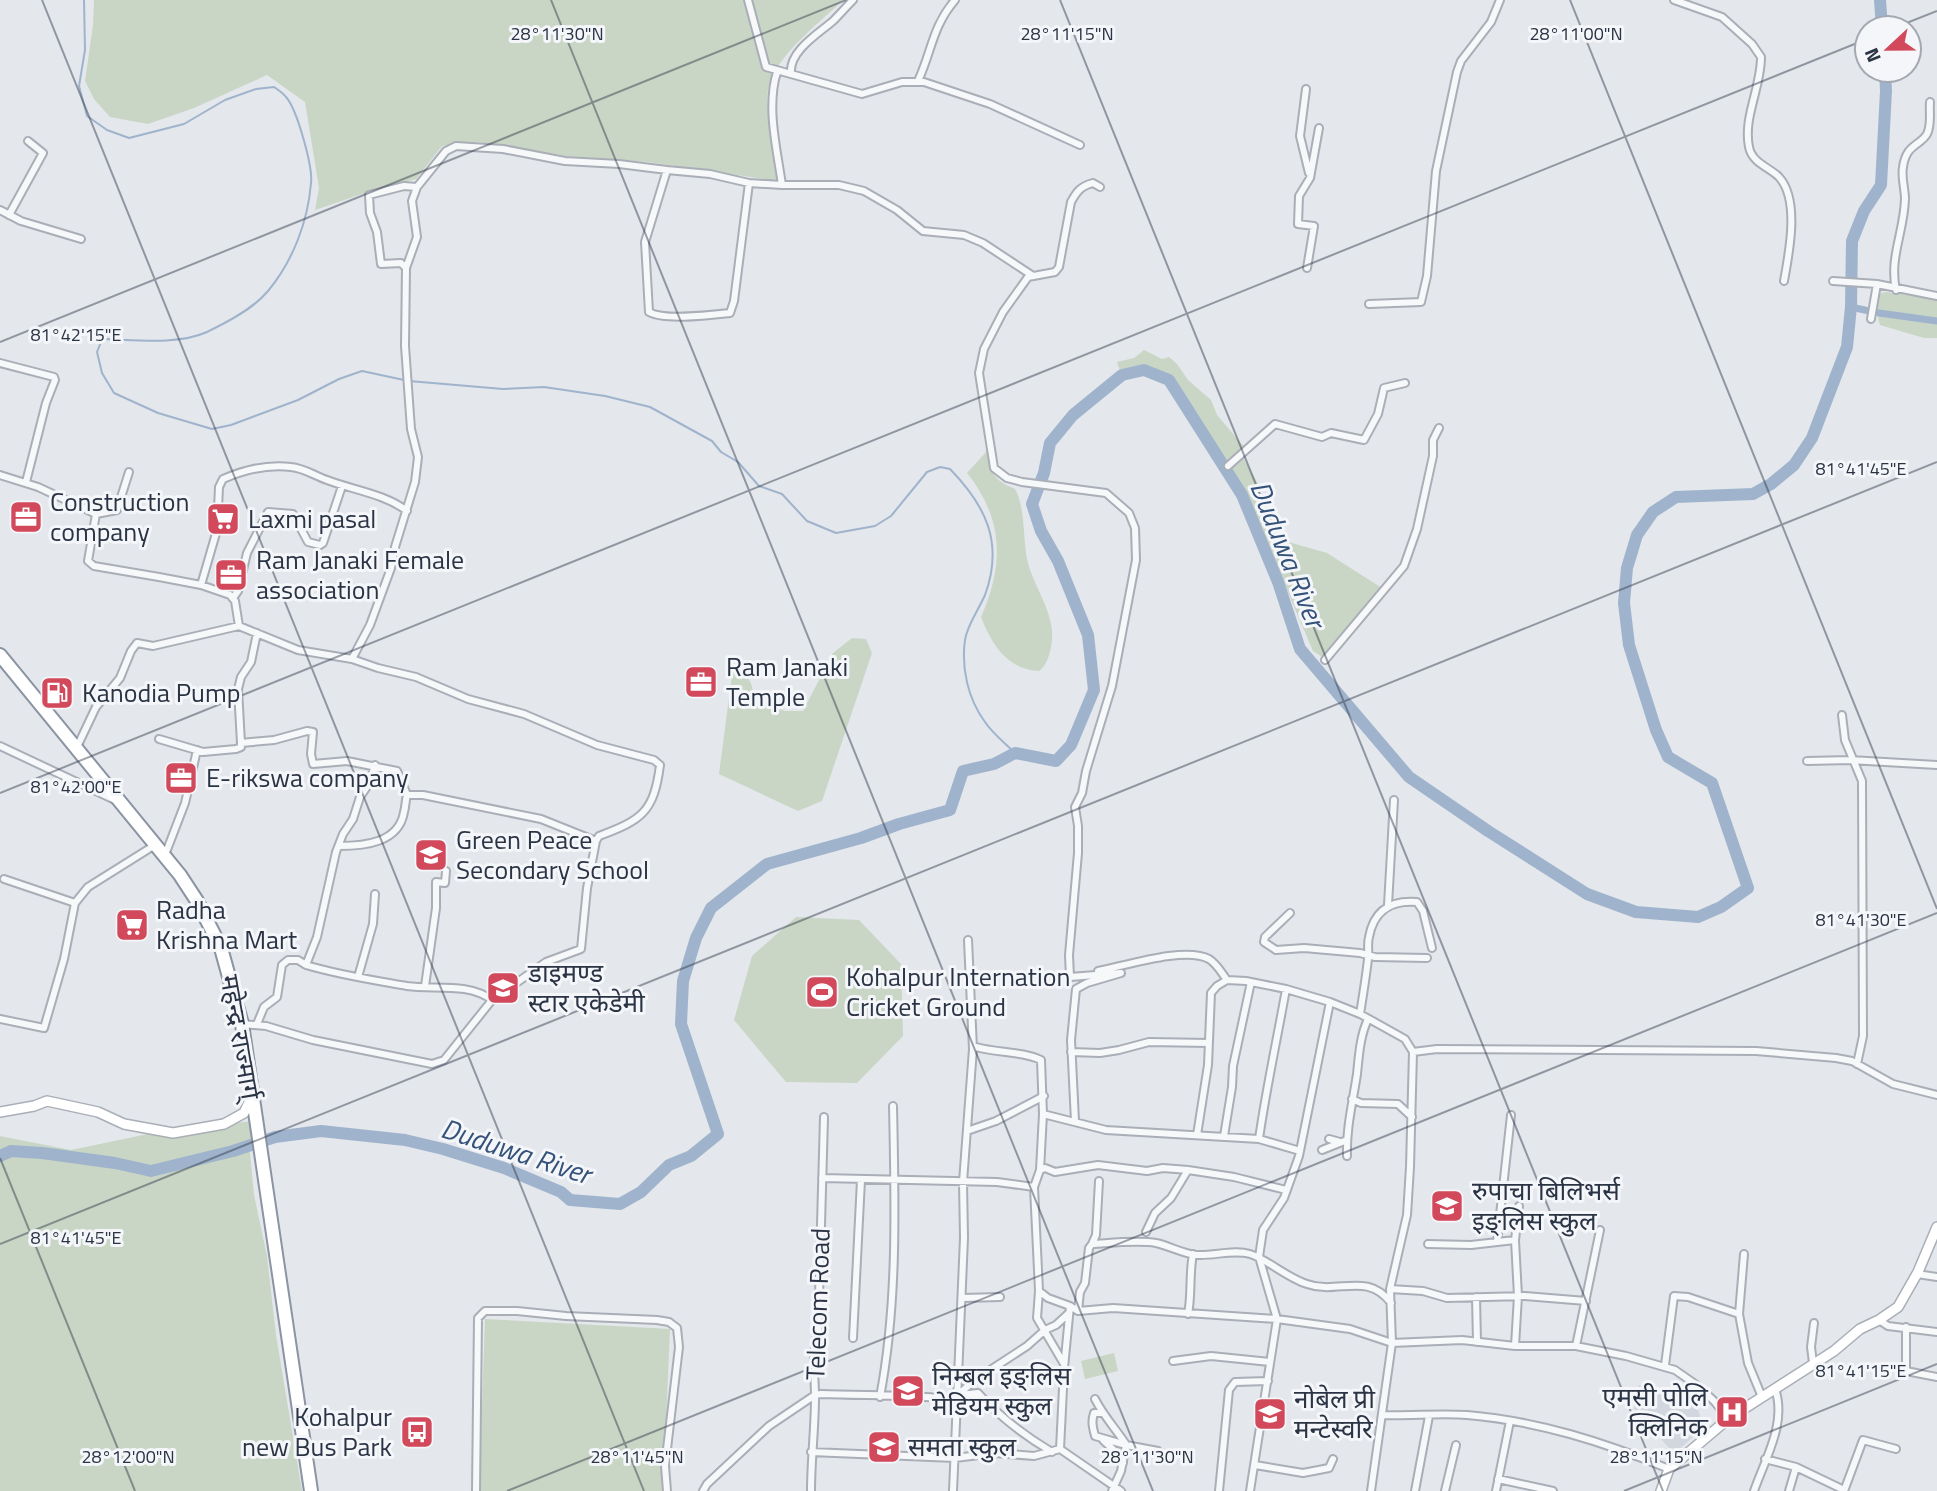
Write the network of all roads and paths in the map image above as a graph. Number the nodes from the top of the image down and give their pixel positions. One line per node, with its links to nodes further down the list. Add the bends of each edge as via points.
1 (748, 0): 6 (street, via 766,67)
2 (853, 0): 7 (street, via 795,57)
3 (955, 0): 8 (street, via 937,25)
4 (1500, 0): 33 (street, via 1491,22 1457,72 1436,171 1421,303)
5 (1674, 0): 28 (street, via 1722,17 1761,57 1749,150 1788,192 1791,230)
6 (777, 72): 7 (street); 19 (street, via 772,88)
7 (791, 73): 8 (street, via 862,94)
8 (918, 81): 13 (street, via 990,104)
9 (1306, 89): 16 (street, via 1300,136)
10 (1930, 102): 31 (street, via 1929,129 1925,138 1912,145 1902,168 1903,222 1892,271)
11 (1319, 128): 16 (street)
12 (28, 141): 15 (street, via 43,153)
13 (1080, 145)
14 (667, 170): 18 (street); 18 (street, via 645,242 649,312 653,315 730,313); 20 (street, via 456,146 446,151)
15 (30, 178): 17 (street); 23 (street)
16 (1310, 178): 26 (street, via 1300,196 1298,224 1314,226)
17 (40, 180)
18 (749, 183): 19 (street)
19 (782, 185): 27 (street, via 839,185 864,191 923,231 964,235)
20 (417, 187): 25 (street, via 412,201 416,237); 25 (street, via 369,195 381,264 401,263)
21 (1100, 187): 27 (street, via 1093,183 1076,193 1059,267)
22 (0, 210): 23 (street)
23 (9, 215): 24 (street)
24 (81, 239)
25 (406, 268): 43 (street, via 405,346 411,429 418,457)
26 (1307, 268)
27 (1033, 276): 81 (street, via 1003,312 984,349 979,373 994,468 1022,482 1107,493 1129,513 1135,528 1136,560 1112,686 1074,807 1078,853)
28 (1784, 281)
29 (1833, 281): 30 (street)
30 (1877, 285): 31 (street); 34 (street)
31 (1896, 290): 32 (street)
32 (1937, 296)
33 (1369, 304)
34 (1871, 319)
35 (0, 363): 41 (street, via 55,380)
36 (1405, 383): 38 (street, via 1384,388 1378,414 1364,440 1331,433 1322,437 1275,424)
37 (1439, 428): 51 (street, via 1433,439 1417,529 1404,566)
38 (1228, 466)
39 (129, 472): 44 (street, via 117,510)
40 (0, 475): 41 (street)
41 (26, 482): 44 (street)
42 (342, 486): 43 (street, via 396,503); 45 (street, via 289,466 250,469 223,479 217,530); 46 (street, via 320,545 308,542 293,514 268,512 247,554)
43 (407, 511): 50 (street, via 370,625)
44 (96, 514): 45 (street, via 91,565)
45 (201, 586): 46 (street)
46 (233, 598): 47 (street)
47 (239, 626): 48 (street); 56 (street, via 153,646 137,643 120,678 96,707)
48 (257, 633): 50 (street, via 298,650); 54 (street, via 251,662 238,689)
49 (0, 655): 56 (highway, महेन्द्र राज्मार्ग्)
50 (352, 659): 65 (street, via 524,714 597,745 654,760 660,765 646,812)
51 (1325, 660)
52 (1842, 715): 58 (street)
53 (159, 739): 57 (street)
54 (241, 743): 57 (street, via 236,749); 60 (street, via 307,731 313,733 313,764 347,761)
55 (0, 746): 64 (street)
56 (76, 750): 64 (highway, महेन्द्र राज्मार्ग्)
57 (197, 750): 68 (street, via 185,803)
58 (1853, 760): 59 (street); 61 (street); 97 (street, via 1861,781 1863,1036)
59 (1807, 761)
60 (375, 765): 62 (street, via 397,771); 67 (street)
61 (1937, 765)
62 (407, 795): 65 (street, via 541,819); 67 (street, via 404,813 388,838)
63 (1394, 800): 73 (street)
64 (119, 802): 66 (highway, महेन्द्र राज्मार्ग्)
65 (596, 841): 86 (street, via 581,949 546,962)
66 (155, 845): 68 (highway, महेन्द्र राज्मार्ग्); 72 (street, via 88,887)
67 (339, 846): 79 (street)
68 (164, 856): 91 (highway, महेन्द्र राज्मार्ग्, via 197,901 221,948)
69 (446, 871): 84 (street, via 445,883 436,883)
70 (4, 878): 72 (street)
71 (375, 894): 80 (street, via 373,924)
72 (75, 903): 89 (street, via 44,1028)
73 (1388, 905): 76 (street, via 1416,902 1423,911); 77 (street, via 1368,938)
74 (1290, 913): 77 (street, via 1265,937 1269,947)
75 (968, 940): 94 (street)
76 (1432, 948)
77 (1369, 955): 78 (street); 88 (street)
78 (1427, 958)
79 (306, 965): 80 (street); 92 (street, via 298,960 282,965 277,997 264,1007)
80 (358, 977): 84 (street)
81 (1070, 978): 82 (street, via 1194,953 1217,965); 95 (street, via 1122,973 1076,989)
82 (1227, 980): 83 (street); 93 (street, via 1211,993)
83 (1251, 982): 85 (street); 111 (street)
84 (425, 986): 86 (street, via 481,993)
85 (1286, 989): 87 (street); 112 (street)
86 (492, 1000): 92 (street, via 444,1060 432,1064)
87 (1330, 1002): 88 (street); 116 (street)
88 (1360, 1014): 90 (street)
89 (0, 1019)
90 (1368, 1019): 96 (street, via 1405,1039); 101 (street)
91 (242, 1024): 92 (street); 99 (highway, महेन्द्र राज्मार्ग्)
92 (257, 1024)
93 (1209, 1043): 95 (street, via 1149,1042 1119,1050); 110 (street)
94 (974, 1049): 100 (street, via 1041,1060); 109 (street)
95 (1071, 1052): 108 (street)
96 (1413, 1052): 97 (street, via 1756,1051); 107 (street)
97 (1857, 1064): 98 (street, via 1893,1084)
98 (1937, 1095)
99 (252, 1096): 103 (street, via 244,1113 224,1124 173,1133 47,1101); 199 (highway, महेन्द्र राज्मार्ग्)
100 (1044, 1096): 104 (street); 109 (street)
101 (1352, 1099): 107 (street, via 1398,1104); 114 (street)
102 (893, 1106): 122 (street)
103 (0, 1112)
104 (1043, 1114): 108 (street); 118 (street)
105 (1511, 1115): 132 (street)
106 (824, 1117): 120 (street, Telecom Road)
107 (1412, 1117): 140 (street, via 1407,1215)
108 (1075, 1121): 110 (street, via 1106,1130)
109 (967, 1131): 124 (street)
110 (1197, 1135): 111 (street)
111 (1224, 1136): 112 (street)
112 (1259, 1139): 116 (street)
113 (1329, 1139): 114 (street)
114 (1343, 1141): 115 (street); 117 (street)
115 (1322, 1150)
116 (1300, 1151): 126 (street)
117 (1347, 1156)
118 (1040, 1170): 119 (street, via 1098,1165); 125 (street)
119 (1188, 1170): 126 (street); 130 (street, via 1171,1198 1154,1213)
120 (822, 1178): 121 (street); 172 (street, Telecom Road, via 818,1332 812,1371)
121 (861, 1180): 122 (street); 158 (street)
122 (894, 1181): 124 (street); 173 (street, via 888,1355)
123 (1100, 1181): 133 (street)
124 (963, 1182): 125 (street); 143 (street)
125 (1034, 1187): 141 (street)
126 (1286, 1190): 137 (street, via 1263,1230)
127 (1519, 1206): 131 (street)
128 (1937, 1227): 138 (street)
129 (1600, 1230): 146 (street)
130 (1146, 1232)
131 (1515, 1240): 132 (street); 142 (street)
132 (1497, 1242): 134 (street)
133 (1092, 1244): 135 (street, via 1150,1242); 149 (street)
134 (1428, 1244)
135 (1194, 1254): 137 (street); 150 (street)
136 (1744, 1254): 151 (street)
137 (1259, 1257): 147 (street, via 1307,1284 1362,1284 1382,1291); 152 (street)
138 (1917, 1273): 139 (street); 153 (street, via 1898,1307)
139 (1937, 1277)
140 (1390, 1289): 145 (street, via 1447,1298); 147 (street)
141 (1039, 1291): 148 (street); 156 (street, via 1037,1318)
142 (1518, 1296): 145 (street); 146 (street); 161 (street)
143 (962, 1297): 144 (street); 174 (street)
144 (1000, 1297)
145 (1476, 1297): 159 (street)
146 (1586, 1301): 162 (street)
147 (1391, 1303): 160 (street)
148 (1070, 1309): 149 (street); 156 (street); 166 (street)
149 (1078, 1311): 150 (street, via 1113,1308)
150 (1188, 1314): 152 (street)
151 (1739, 1314): 167 (street, via 1674,1296); 175 (street, via 1748,1363)
152 (1277, 1319): 160 (street, via 1350,1329); 164 (street)
153 (1879, 1320): 155 (street, via 1888,1326); 165 (street)
154 (1814, 1323): 165 (street)
155 (1906, 1327): 157 (street); 169 (street, via 1906,1371)
156 (1045, 1330): 166 (street); 174 (street)
157 (1937, 1332)
158 (853, 1338)
159 (1477, 1342): 160 (street); 161 (street)
160 (1392, 1343): 178 (street)
161 (1515, 1346): 162 (street)
162 (1576, 1346): 167 (street)
163 (1173, 1361): 164 (street, via 1211,1356)
164 (1270, 1362): 170 (street)
165 (1813, 1363): 171 (street)
166 (1064, 1364): 185 (street)
167 (1665, 1365): 180 (street, via 1698,1386)
168 (1937, 1368): 169 (street)
169 (1937, 1376)
170 (1268, 1381): 194 (street); 206 (street, via 1235,1382 1229,1390)
171 (1775, 1389): 175 (street); 192 (street, via 1780,1413)
172 (815, 1395): 173 (street); 188 (street, Telecom Road); 202 (street, via 769,1426)
173 (880, 1397): 174 (street)
174 (959, 1397): 189 (street, via 978,1393 1001,1416); 190 (street)
175 (1762, 1397): 180 (street)
176 (1095, 1399): 177 (street)
177 (1102, 1413): 182 (street, via 1094,1413 1092,1423 1095,1436); 183 (street)
178 (1382, 1415): 179 (street); 208 (street)
179 (1429, 1416): 181 (street); 209 (street)
180 (1728, 1419): 196 (street)
181 (1510, 1421): 196 (street, via 1588,1438); 197 (street)
182 (1103, 1440): 183 (street); 193 (street)
183 (1126, 1445): 187 (street); 193 (street)
184 (1456, 1445): 210 (street)
185 (1060, 1449): 189 (street); 198 (street)
186 (1896, 1449): 216 (street, via 1863,1440)
187 (1158, 1451)
188 (811, 1452): 190 (street); 203 (street, Telecom Road)
189 (1053, 1452): 190 (street)
190 (955, 1458): 204 (street)
191 (1333, 1459): 194 (street, via 1329,1468 1303,1473)
192 (1765, 1459): 195 (street); 214 (street)
193 (1123, 1463): 198 (street)
194 (1255, 1465): 207 (street)
195 (1796, 1467): 215 (street); 216 (street)
196 (1668, 1469): 213 (street)
197 (1498, 1479): 211 (street); 212 (street)
198 (1112, 1488): 205 (street)
199 (311, 1491)
200 (476, 1491): 201 (street, via 478,1318 485,1311 517,1311 657,1320 677,1328 679,1347 665,1466)
201 (667, 1491)
202 (703, 1491)
203 (811, 1491)
204 (953, 1491)
205 (1121, 1491)
206 (1219, 1491)
207 (1250, 1491)
208 (1371, 1491)
209 (1415, 1491)
210 (1446, 1491)
211 (1496, 1491)
212 (1553, 1491)
213 (1661, 1491)
214 (1754, 1491)
215 (1789, 1491)
216 (1844, 1491)

